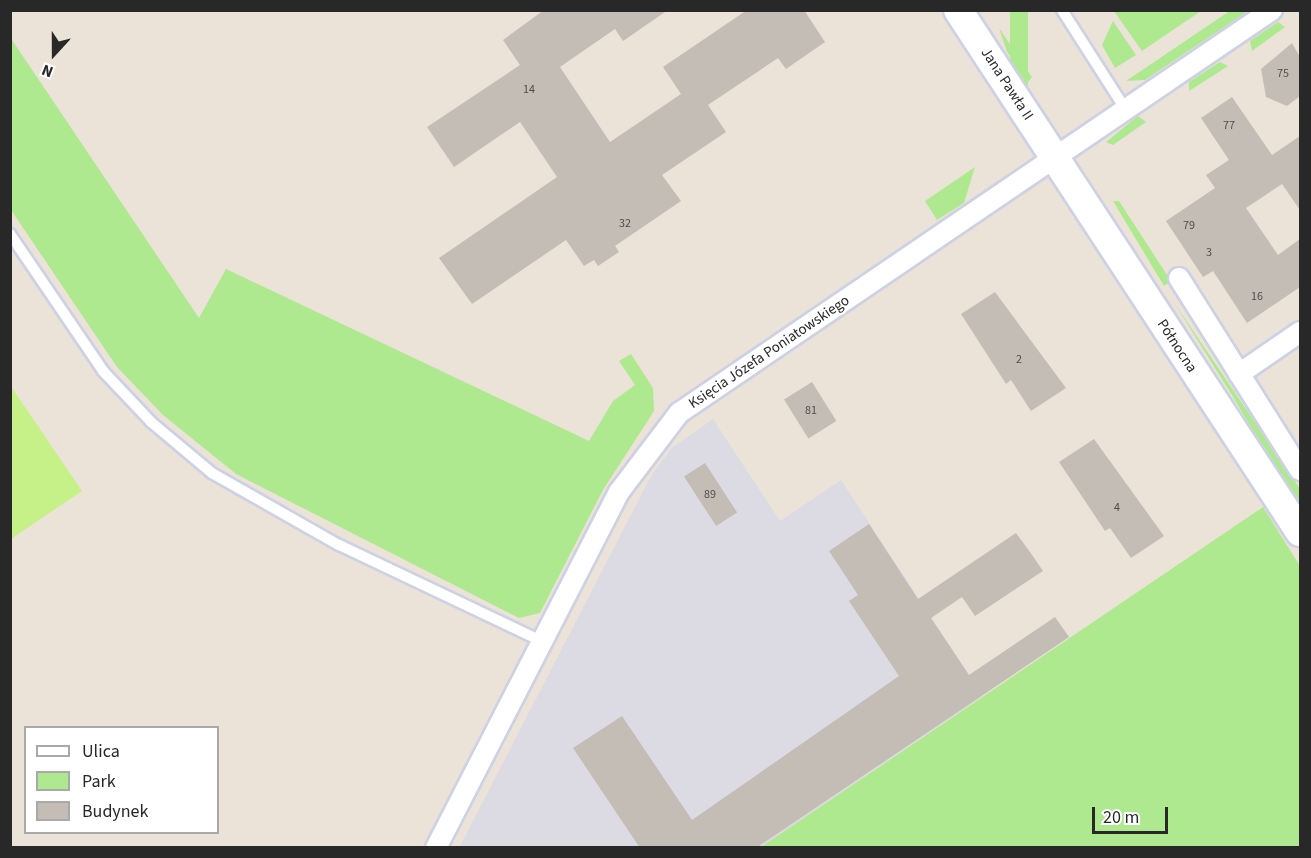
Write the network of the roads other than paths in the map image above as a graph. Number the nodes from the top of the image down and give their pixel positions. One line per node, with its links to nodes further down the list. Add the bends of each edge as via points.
1 (958, 10): 5 (main road, Jana Pawła II)
2 (1062, 10): 4 (lane)
3 (1272, 10): 4 (street, Księcia Józefa Poniatowskiego)
4 (1126, 110): 5 (street, Księcia Józefa Poniatowskiego)
5 (1056, 158): 11 (main road, Północna); 12 (street, Księcia Józefa Poniatowskiego, via 679,413 619,492)
6 (10, 234): 12 (lane, via 103,371 151,422 212,473 339,545)
7 (1179, 278): 9 (street)
8 (1300, 332): 9 (street)
9 (1239, 374): 10 (street)
10 (1300, 470)
11 (1300, 532)
12 (543, 642): 13 (street, Księcia Józefa Poniatowskiego)
13 (436, 848)

